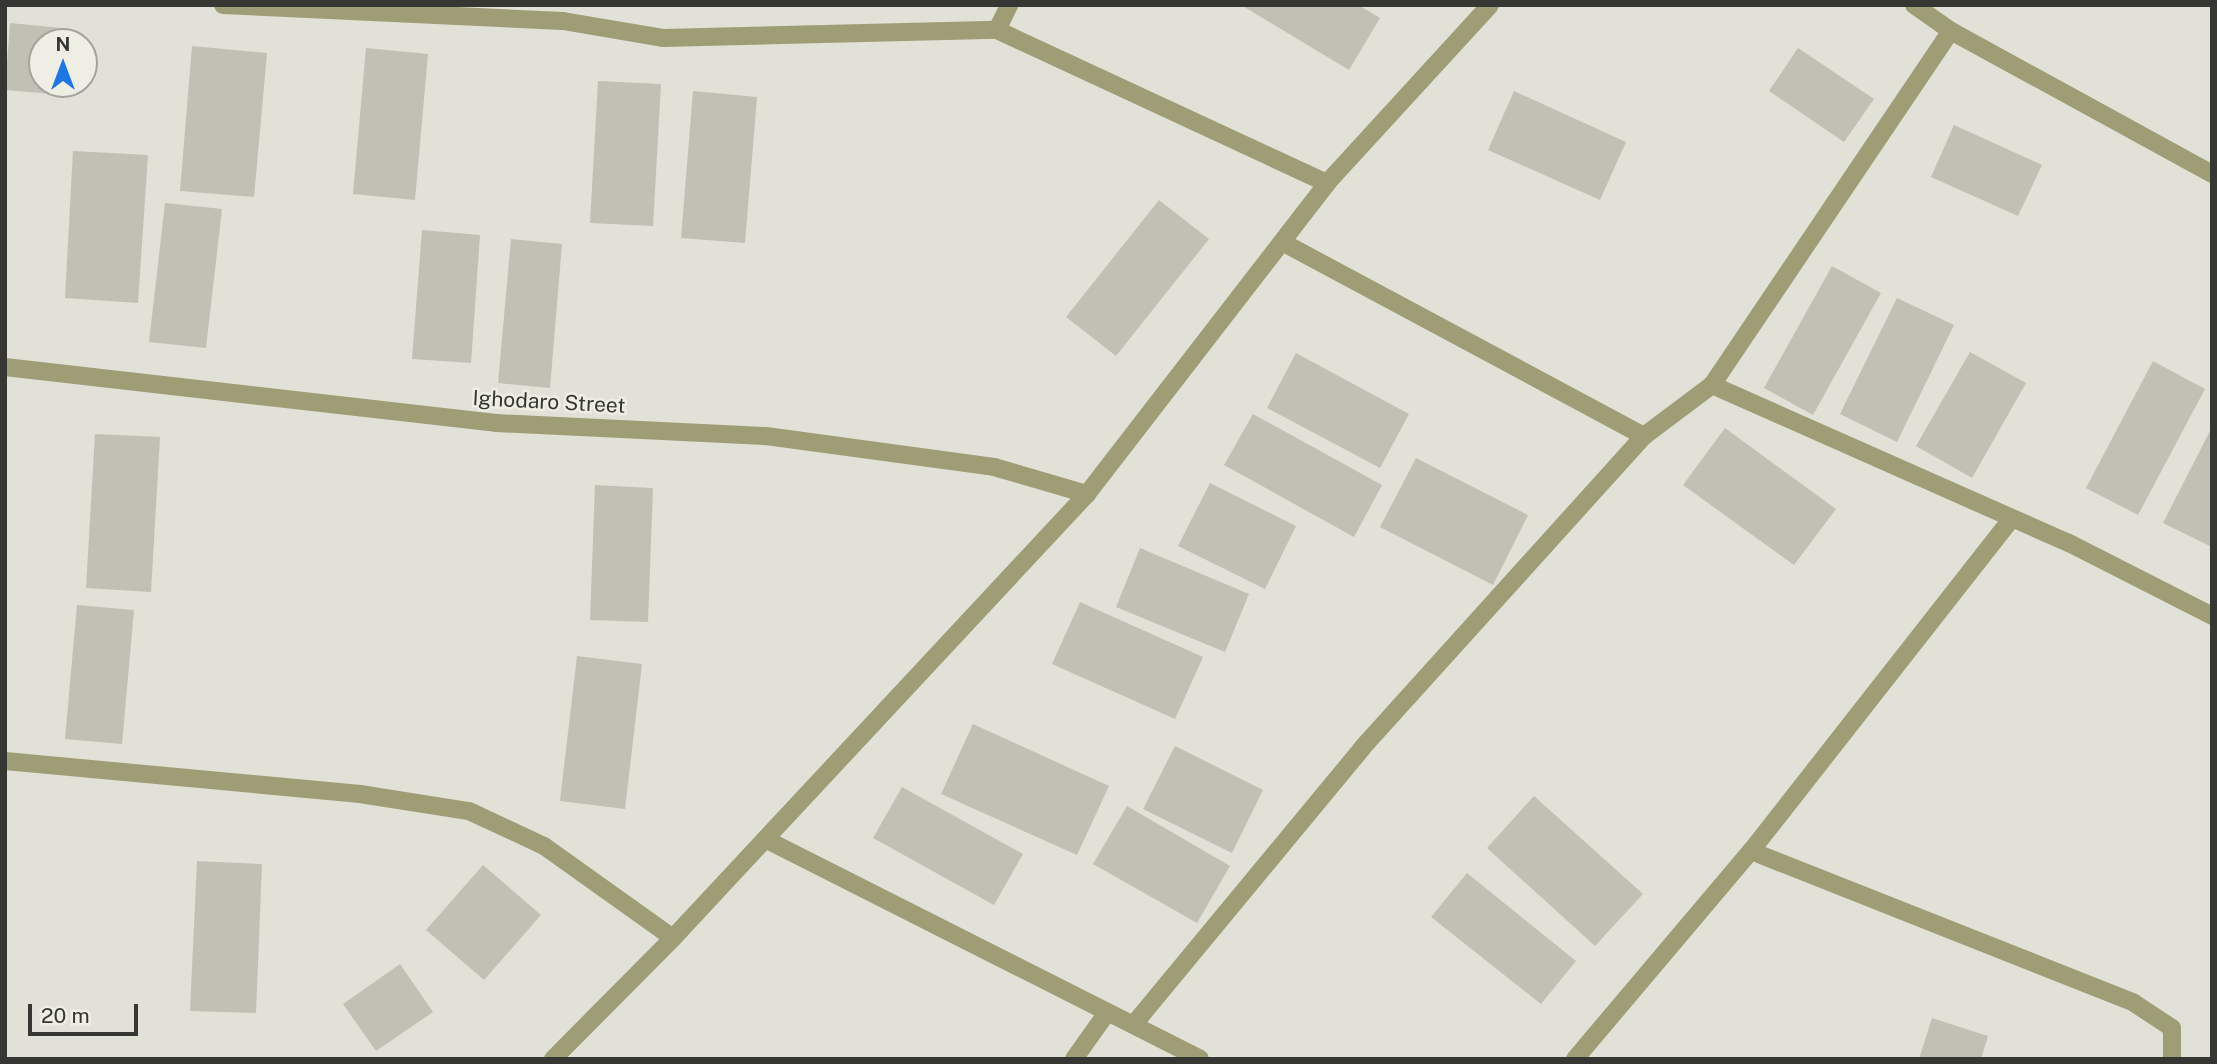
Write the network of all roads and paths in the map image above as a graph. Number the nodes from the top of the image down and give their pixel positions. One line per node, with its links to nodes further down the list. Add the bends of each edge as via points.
1 (223, 5): 5 (street)
2 (1009, 5): 6 (street)
3 (1490, 5): 9 (street)
4 (1914, 5): 7 (street)
5 (564, 13): 6 (street, via 663,38)
6 (997, 30): 9 (street)
7 (1951, 31): 8 (street); 12 (street)
8 (2212, 174)
9 (1327, 183): 10 (street)
10 (1282, 242): 13 (street); 14 (street)
11 (5, 367): 14 (street, Ighodaro Street, via 496,423 766,436 994,467)
12 (1712, 385): 13 (street); 15 (street)
13 (1644, 436): 22 (street, via 1362,748)
14 (1087, 494): 18 (street)
15 (2011, 519): 16 (street); 19 (street)
16 (2212, 616)
17 (5, 761): 20 (street, via 360,794 470,811 544,846)
18 (765, 839): 20 (street); 21 (street)
19 (1751, 851): 26 (street); 27 (street, via 2134,1003 2172,1028)
20 (673, 938): 23 (street)
21 (1106, 1014): 22 (street); 24 (street)
22 (1134, 1024): 25 (street)
23 (553, 1059)
24 (1074, 1059)
25 (1200, 1059)
26 (1575, 1059)
27 (2172, 1059)

